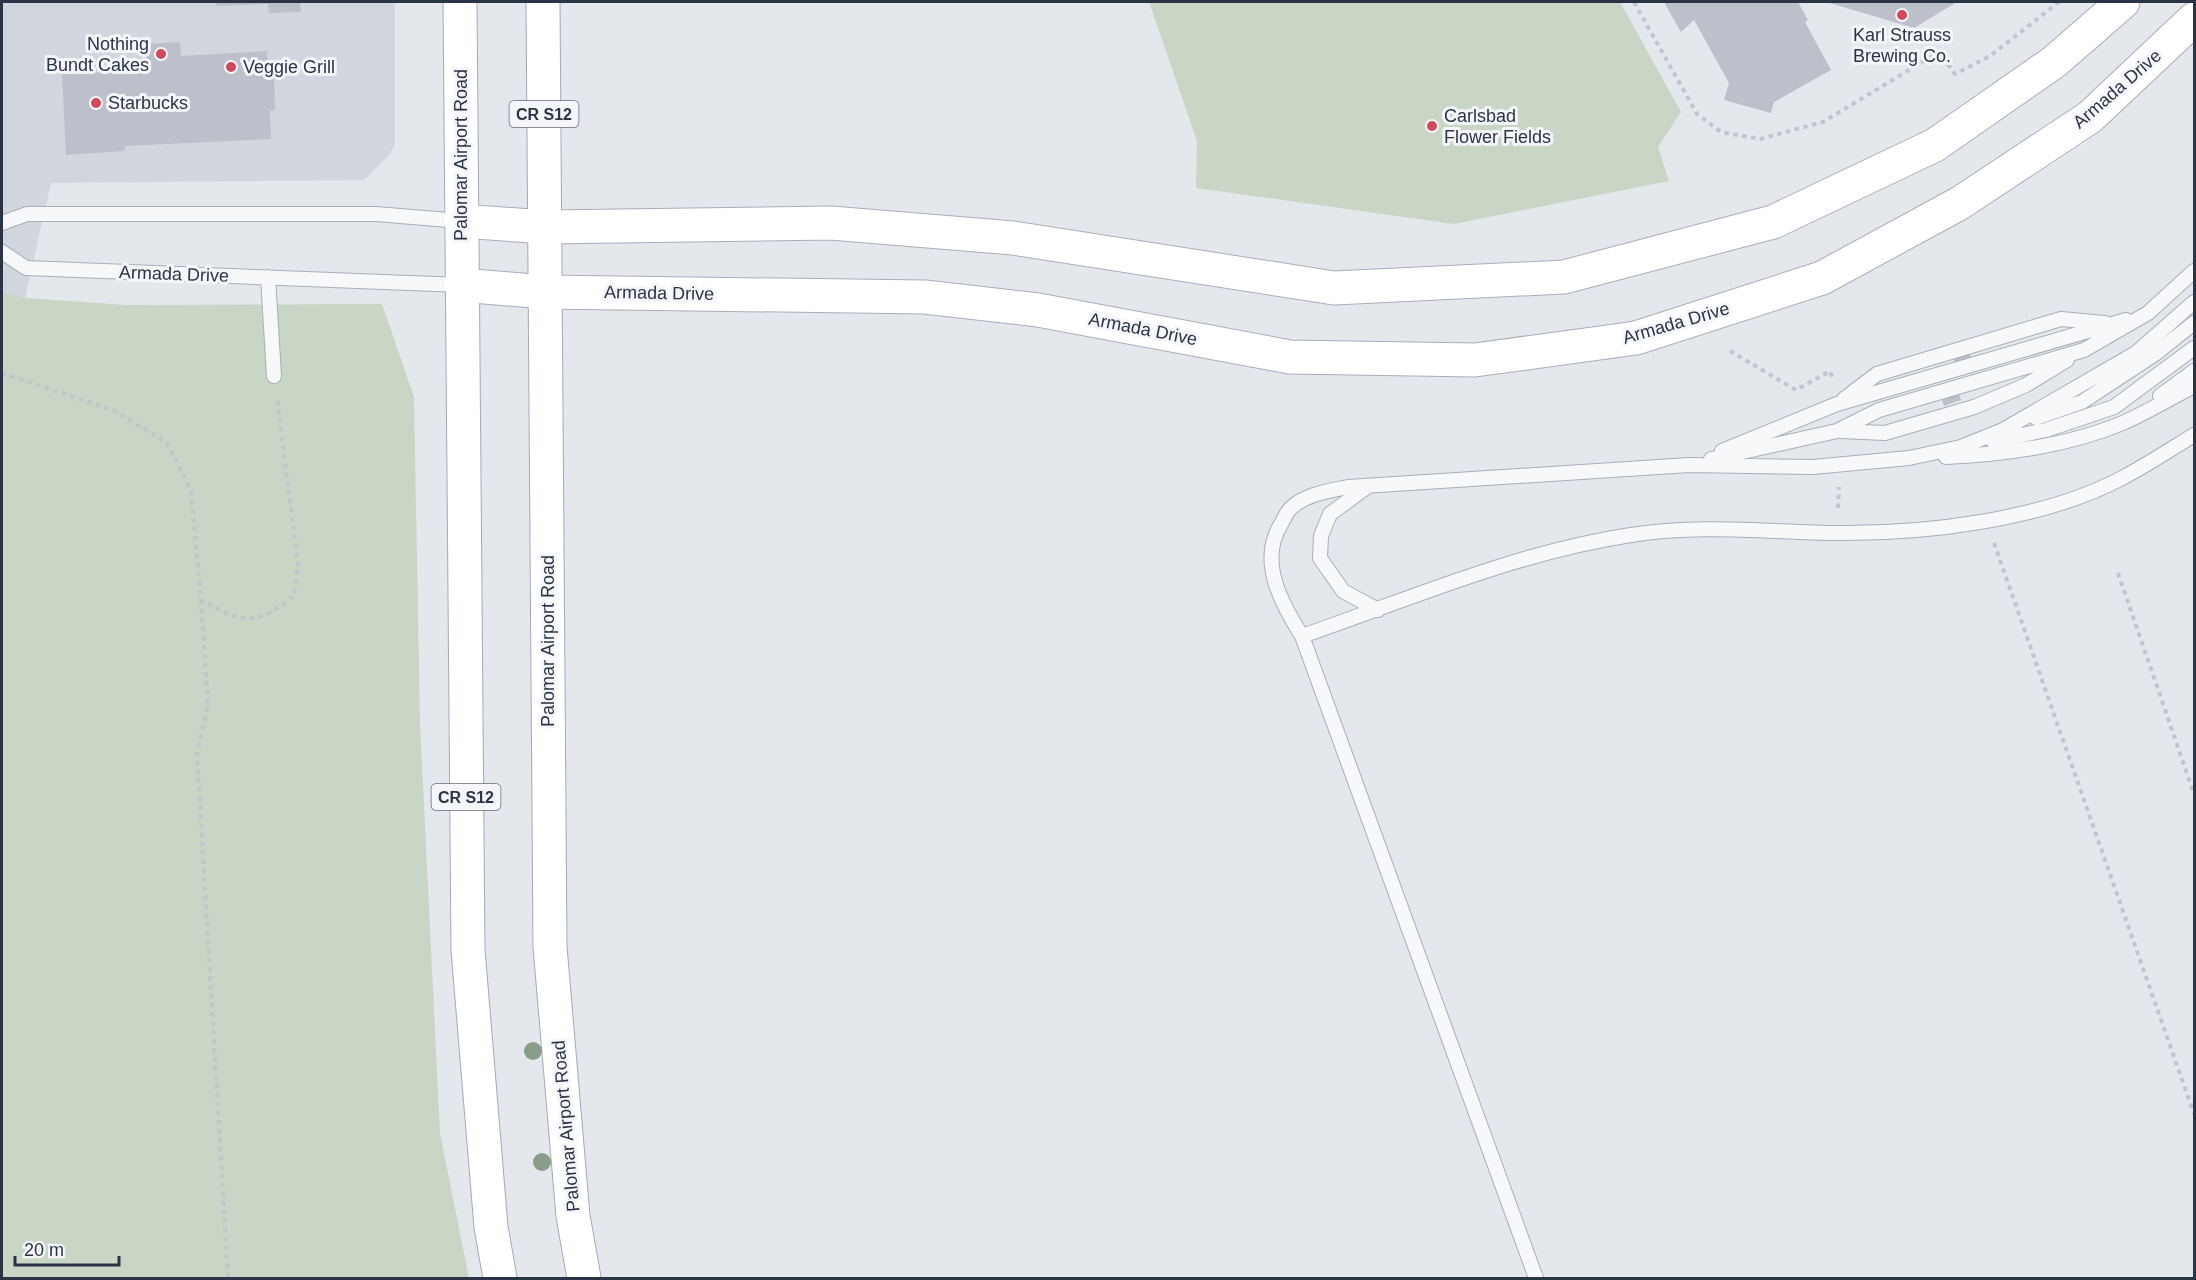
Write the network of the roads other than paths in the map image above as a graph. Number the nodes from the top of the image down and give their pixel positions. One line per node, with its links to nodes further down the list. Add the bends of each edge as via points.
1 (460, 2): 5 (main road, Palomar Airport Road / CR S12)
2 (543, 2): 7 (main road, Palomar Airport Road / CR S12)
3 (2123, 2): 7 (main road, via 2054,62 1935,144 1773,222 1564,277 1335,288 1013,238 831,223)
4 (2194, 19): 12 (main road, Armada Drive, via 2090,117 1960,203 1822,278 1636,338 1475,360 1290,357 1038,309 925,297)
5 (461, 221): 6 (lane, via 376,214 27,214); 7 (main road); 11 (main road, Palomar Airport Road / CR S12)
6 (2, 223)
7 (545, 227): 12 (main road, Palomar Airport Road / CR S12)
8 (2, 252): 10 (lane, Armada Drive, via 27,268)
9 (2194, 271): 14 (lane)
10 (268, 277): 11 (lane, Armada Drive); 20 (lane)
11 (461, 285): 12 (main road, Armada Drive); 33 (main road, Palomar Airport Road / CR S12, via 468,950 490,1227)
12 (545, 292): 34 (main road, Palomar Airport Road / CR S12, via 550,946 573,1216)
13 (2194, 302): 24 (lane, via 2136,353)
14 (2148, 313): 16 (lane); 18 (lane)
15 (2194, 322): 24 (lane, via 2155,354 2082,402)
16 (2113, 323): 22 (lane); 22 (lane, via 2061,319 2050,322 1877,374)
17 (2194, 348): 27 (lane, via 2114,407 2046,430)
18 (2084, 350): 25 (lane, via 1879,410); 25 (lane, via 2026,385 1974,407 1885,434)
19 (2194, 371): 23 (lane)
20 (274, 376)
21 (2194, 386): 23 (lane)
22 (1836, 404): 29 (lane)
23 (2124, 422): 28 (lane, via 2060,443 1984,455)
24 (2003, 430): 27 (lane)
25 (1838, 431): 29 (lane)
26 (2194, 435): 31 (lane, via 2121,478 2044,509 1946,526 1845,533 1692,529 1633,534 1515,562)
27 (1961, 447): 28 (lane)
28 (1909, 458): 29 (lane, via 1813,467)
29 (1689, 465): 30 (lane)
30 (1368, 486): 31 (lane, via 1330,514 1321,537 1320,558 1343,591); 32 (lane, via 1315,494 1290,508 1275,534 1269,562 1285,610)
31 (1378, 610): 32 (lane)
32 (1302, 636): 35 (lane)
33 (500, 1278)
34 (584, 1278)
35 (1536, 1278)

